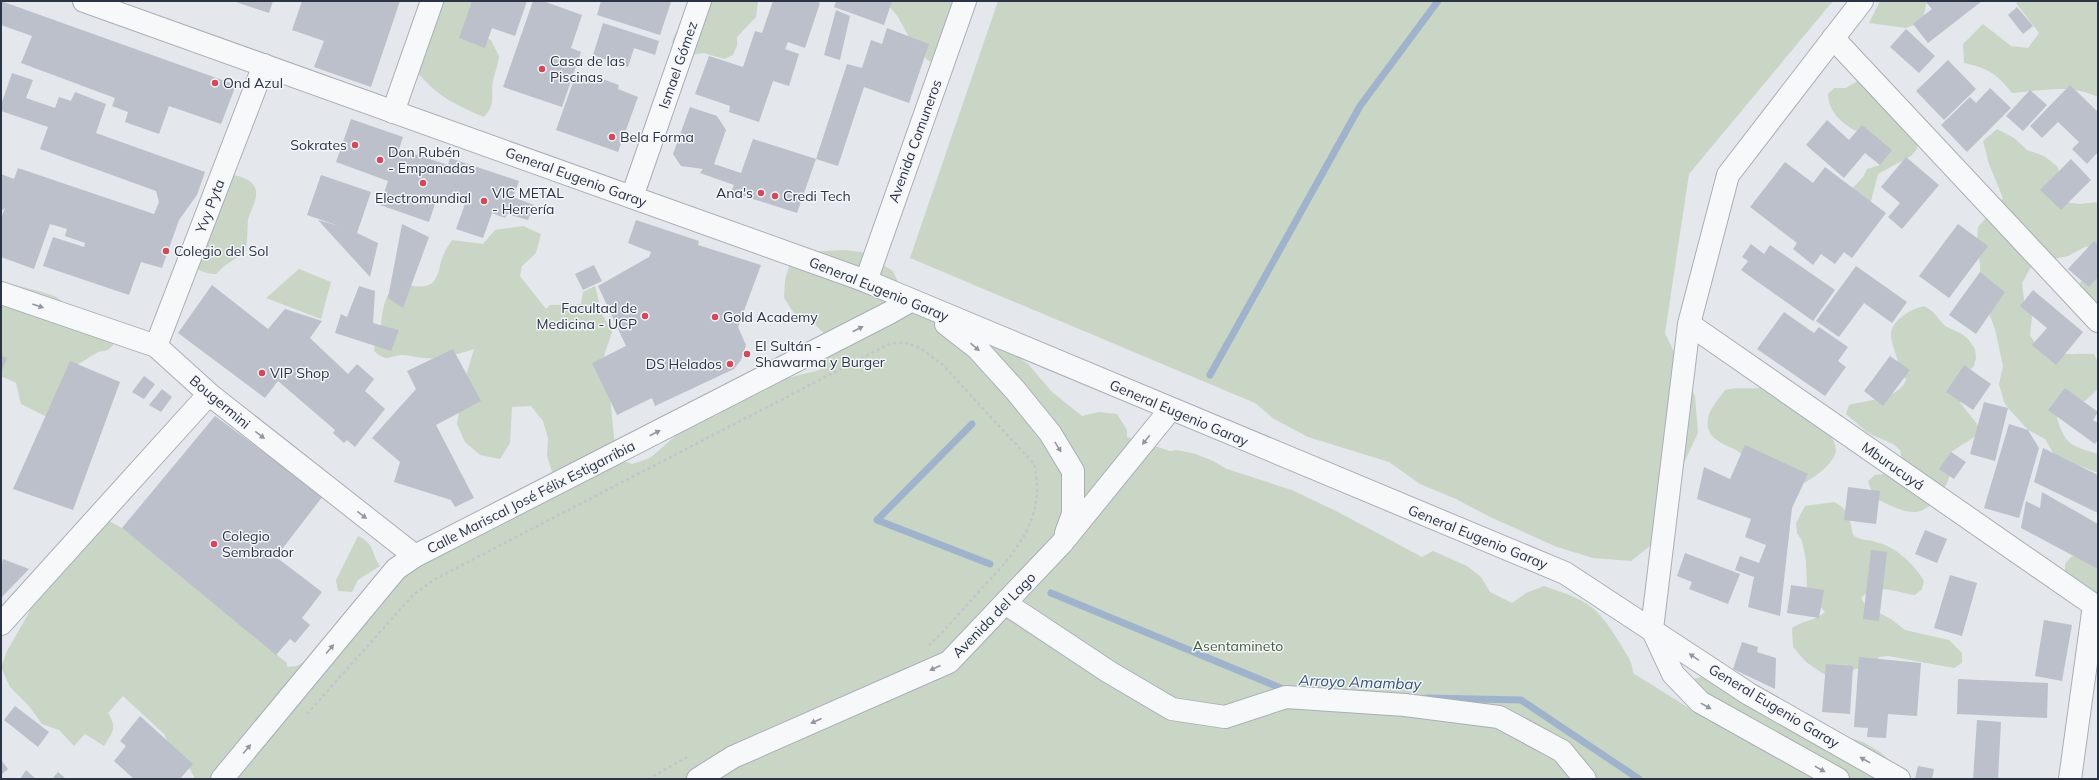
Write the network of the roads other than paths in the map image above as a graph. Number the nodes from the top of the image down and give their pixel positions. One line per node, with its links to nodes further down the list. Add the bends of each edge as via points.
1 (84, 1): 7 (street, General Eugenio Garay)
2 (432, 1): 8 (street)
3 (700, 1): 9 (street, Ismael Gómez)
4 (965, 1): 10 (street, Avenida Comuneros)
5 (1862, 1): 6 (street)
6 (1833, 38): 13 (street); 14 (street, via 1728,174)
7 (264, 65): 8 (street, General Eugenio Garay); 15 (street, Yvy Pyta)
8 (393, 112): 9 (street, General Eugenio Garay)
9 (632, 197): 10 (street, General Eugenio Garay)
10 (866, 281): 12 (street, General Eugenio Garay)
11 (1, 293): 15 (street, Bougermini, one-way to 15)
12 (916, 303): 17 (street, General Eugenio Garay); 18 (street, one-way to 18, via 977,348 1050,433 1073,471 1073,514); 19 (street, Calle Mariscal José Félix Estigarribia, one-way to 12, via 889,313)
13 (2098, 321)
14 (1689, 324): 21 (street, Mburucuyá); 23 (street)
15 (156, 346): 16 (street, Bougermini)
16 (209, 394): 19 (street, Bougermini, one-way to 19); 22 (street)
17 (1170, 410): 18 (street, Avenida del Lago, one-way to 18); 23 (street, General Eugenio Garay, via 1565,573)
18 (1062, 544): 20 (street, Avenida del Lago)
19 (415, 556): 24 (street, Calle Mariscal José Félix Estigarribia, one-way to 19, via 396,569)
20 (1005, 603): 25 (street, Avenida del Lago, one-way to 25, via 949,662 733,757); 26 (street, via 1109,672 1172,709 1225,717 1286,697 1405,705 1499,717 1562,751)
21 (2096, 607): 29 (street)
22 (1, 624)
23 (1652, 629): 27 (street, one-way to 27, via 1673,674 1700,702); 28 (street, General Eugenio Garay, one-way to 23, via 1749,694)
24 (222, 779)
25 (698, 779)
26 (1585, 779)
27 (1838, 779)
28 (1899, 779)
29 (2070, 779)

